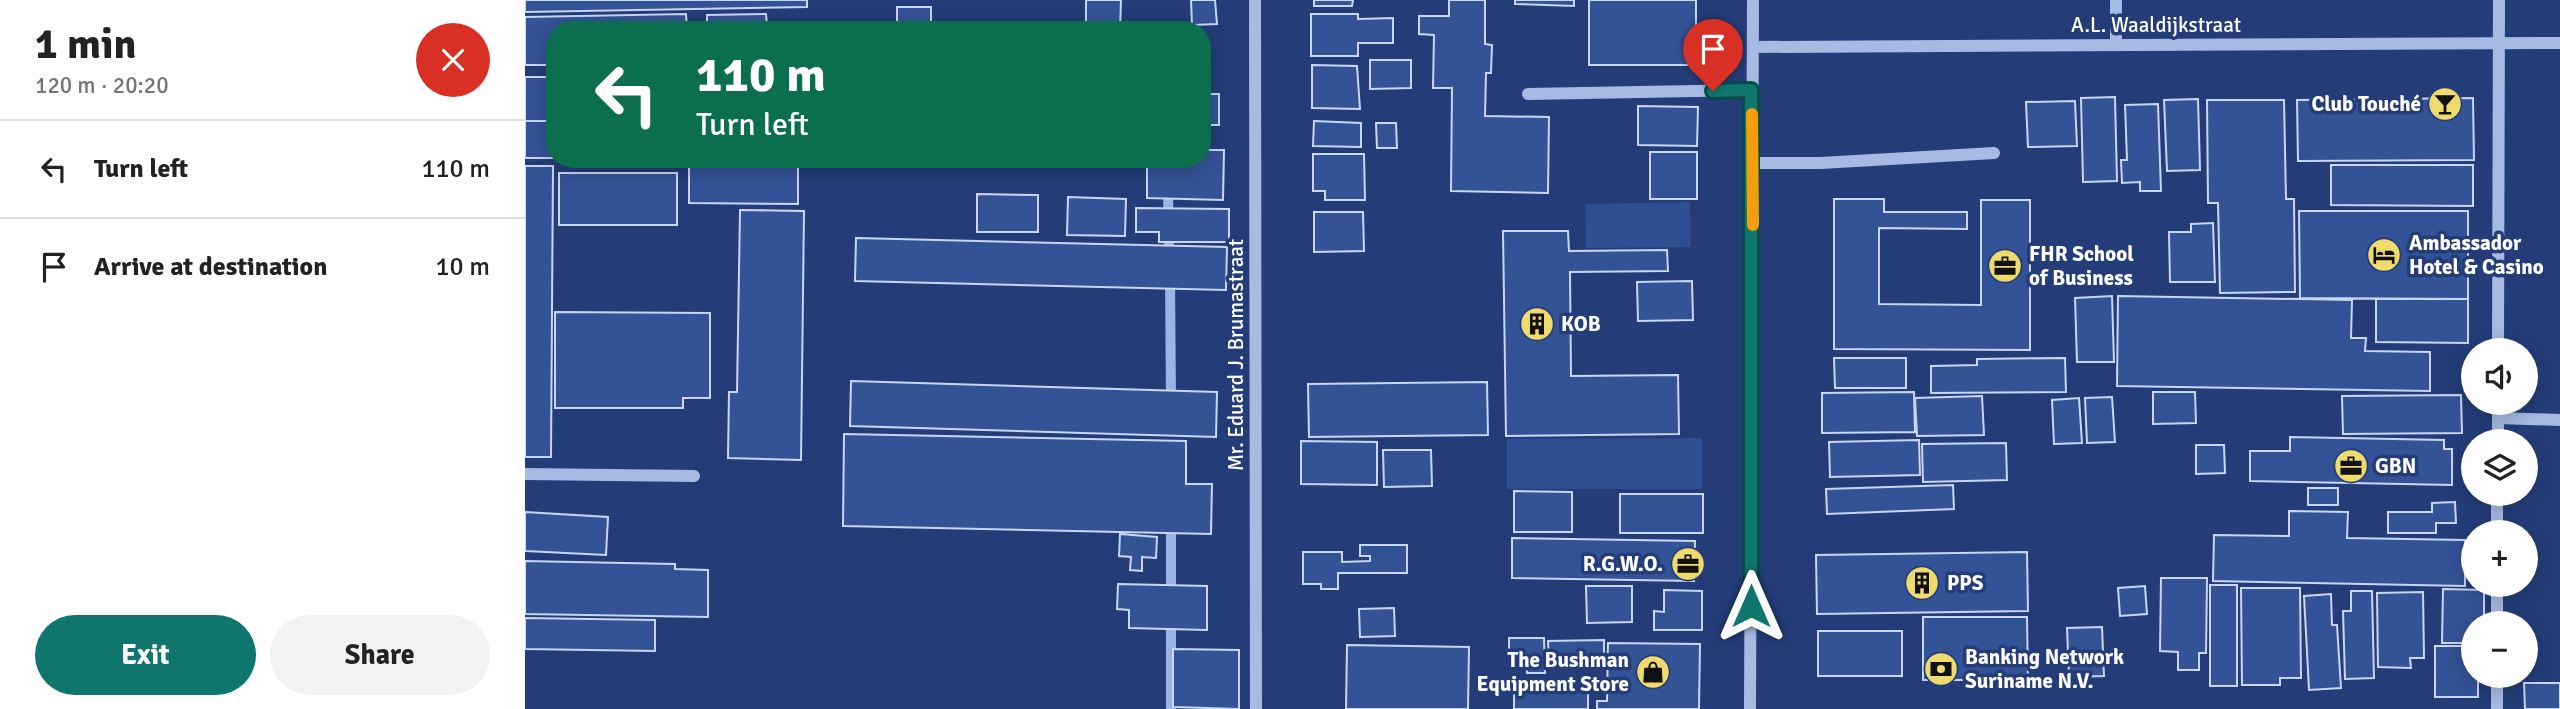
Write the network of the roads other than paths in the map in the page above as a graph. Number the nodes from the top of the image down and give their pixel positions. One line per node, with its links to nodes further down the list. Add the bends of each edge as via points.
1 (1255, 0): 20 (street, Mr. Eduard J. Brumastraat)
2 (1753, 0): 8 (street)
3 (2116, 0): 7 (street)
4 (2500, 0): 5 (street)
5 (2498, 43): 6 (street, A.L. Waaldijkstraat); 7 (street, A.L. Waaldijkstraat); 13 (street)
6 (2560, 43)
7 (2116, 45): 8 (street, A.L. Waaldijkstraat)
8 (1753, 47): 9 (street)
9 (1751, 90): 10 (street); 12 (street)
10 (1528, 94)
11 (1994, 153): 12 (street)
12 (1753, 163): 21 (street)
13 (2498, 338)
14 (2498, 418): 15 (street); 16 (street)
15 (2560, 420)
16 (2498, 429)
17 (525, 474): 18 (street)
18 (694, 476)
19 (2497, 688): 22 (street)
20 (1256, 709)
21 (1751, 709)
22 (2497, 709)

